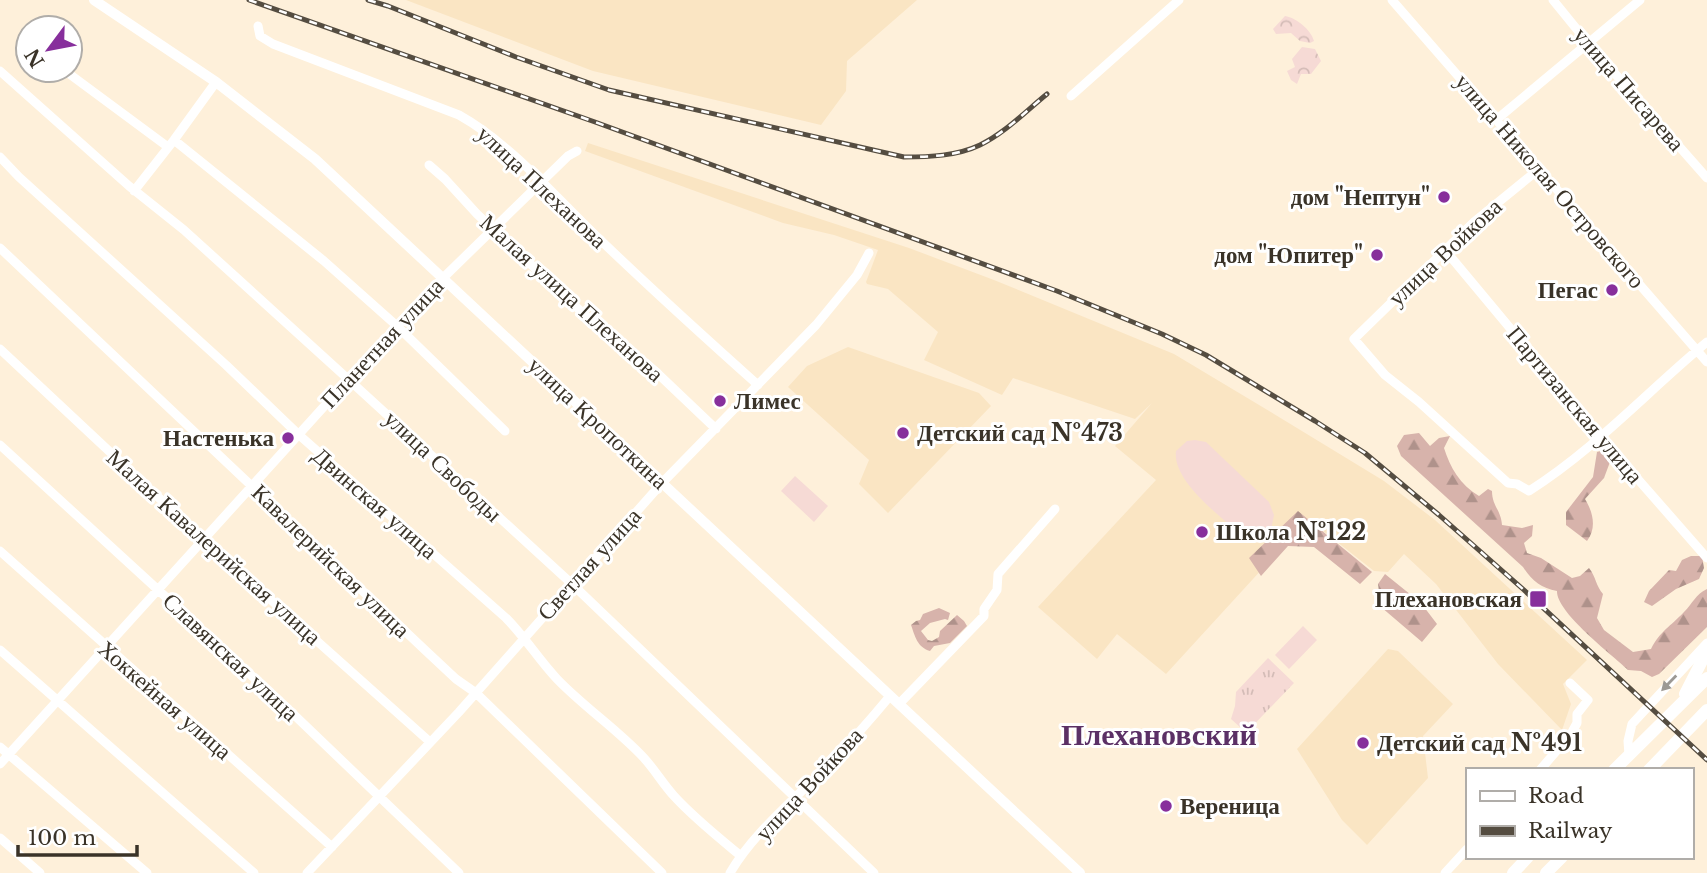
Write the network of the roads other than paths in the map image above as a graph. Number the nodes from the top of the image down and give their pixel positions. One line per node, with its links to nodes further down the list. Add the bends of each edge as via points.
1 (94, 0): 9 (main road, улица Кропоткина)
2 (1179, 0): 11 (street)
3 (1392, 0): 12 (street, улица Николая Островского)
4 (1553, 0): 7 (street, улица Писарева)
5 (1640, 0): 7 (street)
6 (258, 26): 19 (street, улица Плеханова, via 260,36 273,44 472,122)
7 (1588, 43): 12 (street); 18 (street, улица Писарева)
8 (0, 71): 20 (street, улица Свободы)
9 (216, 82): 13 (street); 25 (main road, улица Кропоткина, via 315,159)
10 (84, 84): 13 (street)
11 (1071, 96)
12 (1496, 120): 17 (street, улица Николая Островского)
13 (171, 144): 20 (street); 26 (street, via 324,261)
14 (577, 150): 19 (street, Планетная улица)
15 (0, 158): 35 (street, Двинская улица)
16 (429, 165): 21 (street, Малая улица Плеханова)
17 (1539, 169): 23 (street, улица Войкова); 29 (street, улица Николая Островского)
18 (1707, 178)
19 (541, 183): 21 (street, Планетная улица); 32 (street, улица Плеханова)
20 (134, 191): 31 (street, улица Свободы, via 184,230)
21 (494, 228): 25 (street, Планетная улица); 33 (street, Малая улица Плеханова)
22 (0, 248): 39 (street, Кавалерийская улица)
23 (1445, 250): 36 (street, Партизанская улица); 36 (street, улица Войкова, via 1354,339 1385,376 1508,483 1529,491)
24 (869, 253): 32 (street, Светлая улица, via 825,315)
25 (443, 278): 26 (street, Планетная улица); 38 (main road, улица Кропоткина)
26 (397, 326): 31 (street, Планетная улица); 34 (street)
27 (1707, 342): 29 (street)
28 (0, 349): 41 (street, Малая Кавалерийская улица)
29 (1697, 350): 30 (street, улица Николая Островского); 36 (street)
30 (1707, 362)
31 (348, 379): 35 (street, Планетная улица); 44 (street, улица Свободы)
32 (758, 385): 33 (street, Светлая улица)
33 (716, 429): 38 (street, Светлая улица)
34 (505, 431)
35 (298, 435): 39 (street, Планетная улица); 46 (street, Двинская улица)
36 (1600, 436): 43 (street, Партизанская улица)
37 (0, 445): 45 (street, Славянская улица)
38 (662, 483): 44 (street, Светлая улица); 54 (main road, улица Кропоткина)
39 (253, 485): 41 (street, Планетная улица); 53 (street, Кавалерийская улица)
40 (1055, 509): 57 (street, via 998,575 997,590 984,616)
41 (204, 540): 45 (street, Планетная улица); 61 (street, Малая Кавалерийская улица)
42 (0, 551): 48 (street, Хоккейная улица)
43 (1707, 558)
44 (572, 584): 46 (street, Светлая улица); 69 (street, улица Свободы)
45 (157, 590): 48 (street, Планетная улица); 70 (street, Славянская улица)
46 (524, 636): 53 (street, Светлая улица); 74 (street, Двинская улица, via 556,678 615,728 674,796)
47 (1707, 643): 64 (street, one-way to 64, via 1632,724)
48 (104, 647): 55 (street, Планетная улица); 72 (street, Хоккейная улица)
49 (0, 650): 55 (street)
50 (1707, 651): 56 (highway)
51 (1707, 678): 56 (highway)
52 (1570, 683): 66 (street, via 1588,700 1577,714 1571,734)
53 (476, 693): 61 (street, Светлая улица); 82 (street, Кавалерийская улица)
54 (890, 696): 57 (main road, улица Кропоткина); 69 (street, улица Войкова)
55 (57, 701): 63 (street, Планетная улица); 79 (street)
56 (1681, 701): 64 (highway)
57 (899, 704): 85 (main road, улица Кропоткина)
58 (1707, 710): 60 (highway)
59 (1707, 717): 60 (street)
60 (1692, 726): 68 (highway)
61 (430, 742): 70 (street, Светлая улица)
62 (0, 747): 63 (street)
63 (9, 755): 65 (street, Планетная улица); 78 (street)
64 (1629, 755): 67 (highway)
65 (0, 764)
66 (1542, 768)
67 (1616, 768)
68 (1650, 768)
69 (794, 797): 74 (street, улица Войкова); 84 (street, улица Свободы)
70 (379, 798): 72 (street, Светлая улица); 81 (street, Славянская улица)
71 (0, 838): 77 (street)
72 (332, 847): 80 (street, Светлая улица)
73 (1466, 850): 86 (street)
74 (741, 856): 83 (street, улица Войкова)
75 (1526, 859): 87 (highway)
76 (1560, 859): 88 (highway)
77 (40, 873)
78 (147, 873)
79 (254, 873)
80 (307, 873)
81 (459, 873)
82 (662, 873)
83 (730, 873)
84 (874, 873)
85 (1079, 873)
86 (1445, 873)
87 (1513, 873)
88 (1546, 873)

